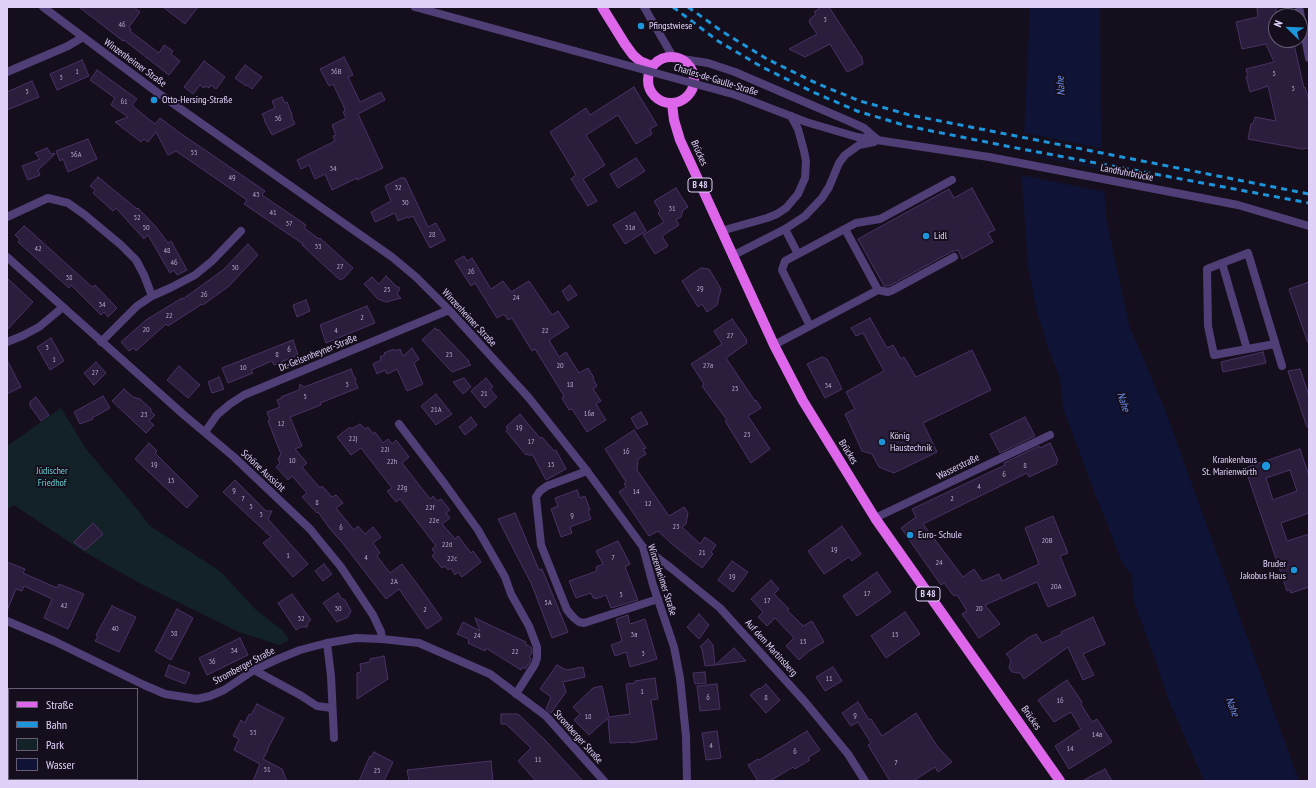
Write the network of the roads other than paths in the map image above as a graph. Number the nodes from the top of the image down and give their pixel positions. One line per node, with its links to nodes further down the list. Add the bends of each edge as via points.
1 (44, 7): 6 (street, Winzenheimer Straße)
2 (415, 7): 12 (street, Charles-de-Gaulle-Straße, bridge, via 736,95)
3 (602, 7): 9 (main road, via 633,55)
4 (644, 7): 7 (street)
5 (1299, 7): 8 (street)
6 (83, 37): 10 (street); 32 (street, Winzenheimer Straße, via 158,93 392,257)
7 (678, 58): 9 (main road, via 661,58); 11 (main road, via 688,64 694,85 686,98); 13 (street, via 708,63 735,72 864,128)
8 (1309, 58)
9 (652, 66): 11 (main road, via 647,81 652,95 658,100)
10 (7, 72)
11 (672, 104): 22 (main road, Brückes / B 48, via 680,140)
12 (791, 116): 13 (street, Charles-de-Gaulle-Straße, via 847,135); 22 (street, via 798,129 806,161 805,178 798,194 777,214)
13 (879, 141): 14 (street, Charles-de-Gaulle-Straße); 19 (street, via 859,145 845,155 822,198 805,216)
14 (1013, 161): 17 (street, Landfuhrbrücke, via 1238,205)
15 (952, 180): 20 (street, via 880,219 856,223)
16 (7, 216): 30 (street, via 48,198 68,203 136,260)
17 (1284, 218): 18 (street); 23 (street)
18 (1309, 226)
19 (785, 229): 24 (street); 26 (street)
20 (845, 229): 24 (street); 29 (street)
21 (241, 231): 30 (street, via 195,275)
22 (721, 231): 26 (main road, Brückes / B 48)
23 (1309, 232)
24 (798, 254): 33 (street, via 785,261 782,270)
25 (7, 256): 31 (street, Schöne Aussicht)
26 (732, 256): 37 (main road, Brückes / B 48)
27 (954, 258): 29 (street, via 893,290)
28 (1222, 263): 36 (street, via 1248,253); 38 (street); 38 (street, via 1207,269 1208,326 1214,355)
29 (878, 290): 33 (street)
30 (152, 296): 35 (street, via 137,306)
31 (62, 307): 34 (street, via 39,327); 35 (street, Schöne Aussicht)
32 (449, 310): 41 (street, Dr.-Geisenheyner-Straße, via 244,395 218,415); 43 (street, Winzenheimer Straße, via 529,398)
33 (810, 326): 37 (street)
34 (7, 342)
35 (102, 342): 41 (street, Schöne Aussicht)
36 (1275, 344): 38 (street); 39 (street)
37 (774, 345): 44 (main road, Brückes / B 48, via 803,401)
38 (1247, 349)
39 (1282, 366)
40 (399, 424): 51 (street, via 478,530 505,577 536,642 538,653 535,664)
41 (205, 432): 48 (street, Schöne Aussicht, via 310,529 341,567 373,615)
42 (1050, 434): 44 (street, Wasserstraße)
43 (587, 471): 45 (street, Winzenheimer Straße); 46 (street, via 547,486 536,497 541,546 567,610 579,622 584,623)
44 (875, 518): 57 (main road, Brückes / B 48)
45 (643, 547): 46 (street, Winzenheimer Straße); 56 (street, Auf dem Martinsberg, via 720,608 806,702 848,754)
46 (658, 599): 55 (street, Winzenheimer Straße, via 674,647 680,678 686,736)
47 (7, 622): 50 (street, Stromberger Straße, via 54,641 165,694 197,699 210,696)
48 (382, 639): 49 (street, Stromberger Straße, via 356,638); 51 (street, Stromberger Straße, via 419,642 490,674)
49 (327, 643): 50 (street, Stromberger Straße, via 300,650); 52 (street)
50 (254, 670): 52 (street, via 317,706)
51 (516, 694): 54 (street, Stromberger Straße, via 546,716)
52 (332, 708): 53 (street)
53 (334, 738)
54 (604, 781)
55 (687, 781)
56 (865, 781)
57 (1060, 781)

